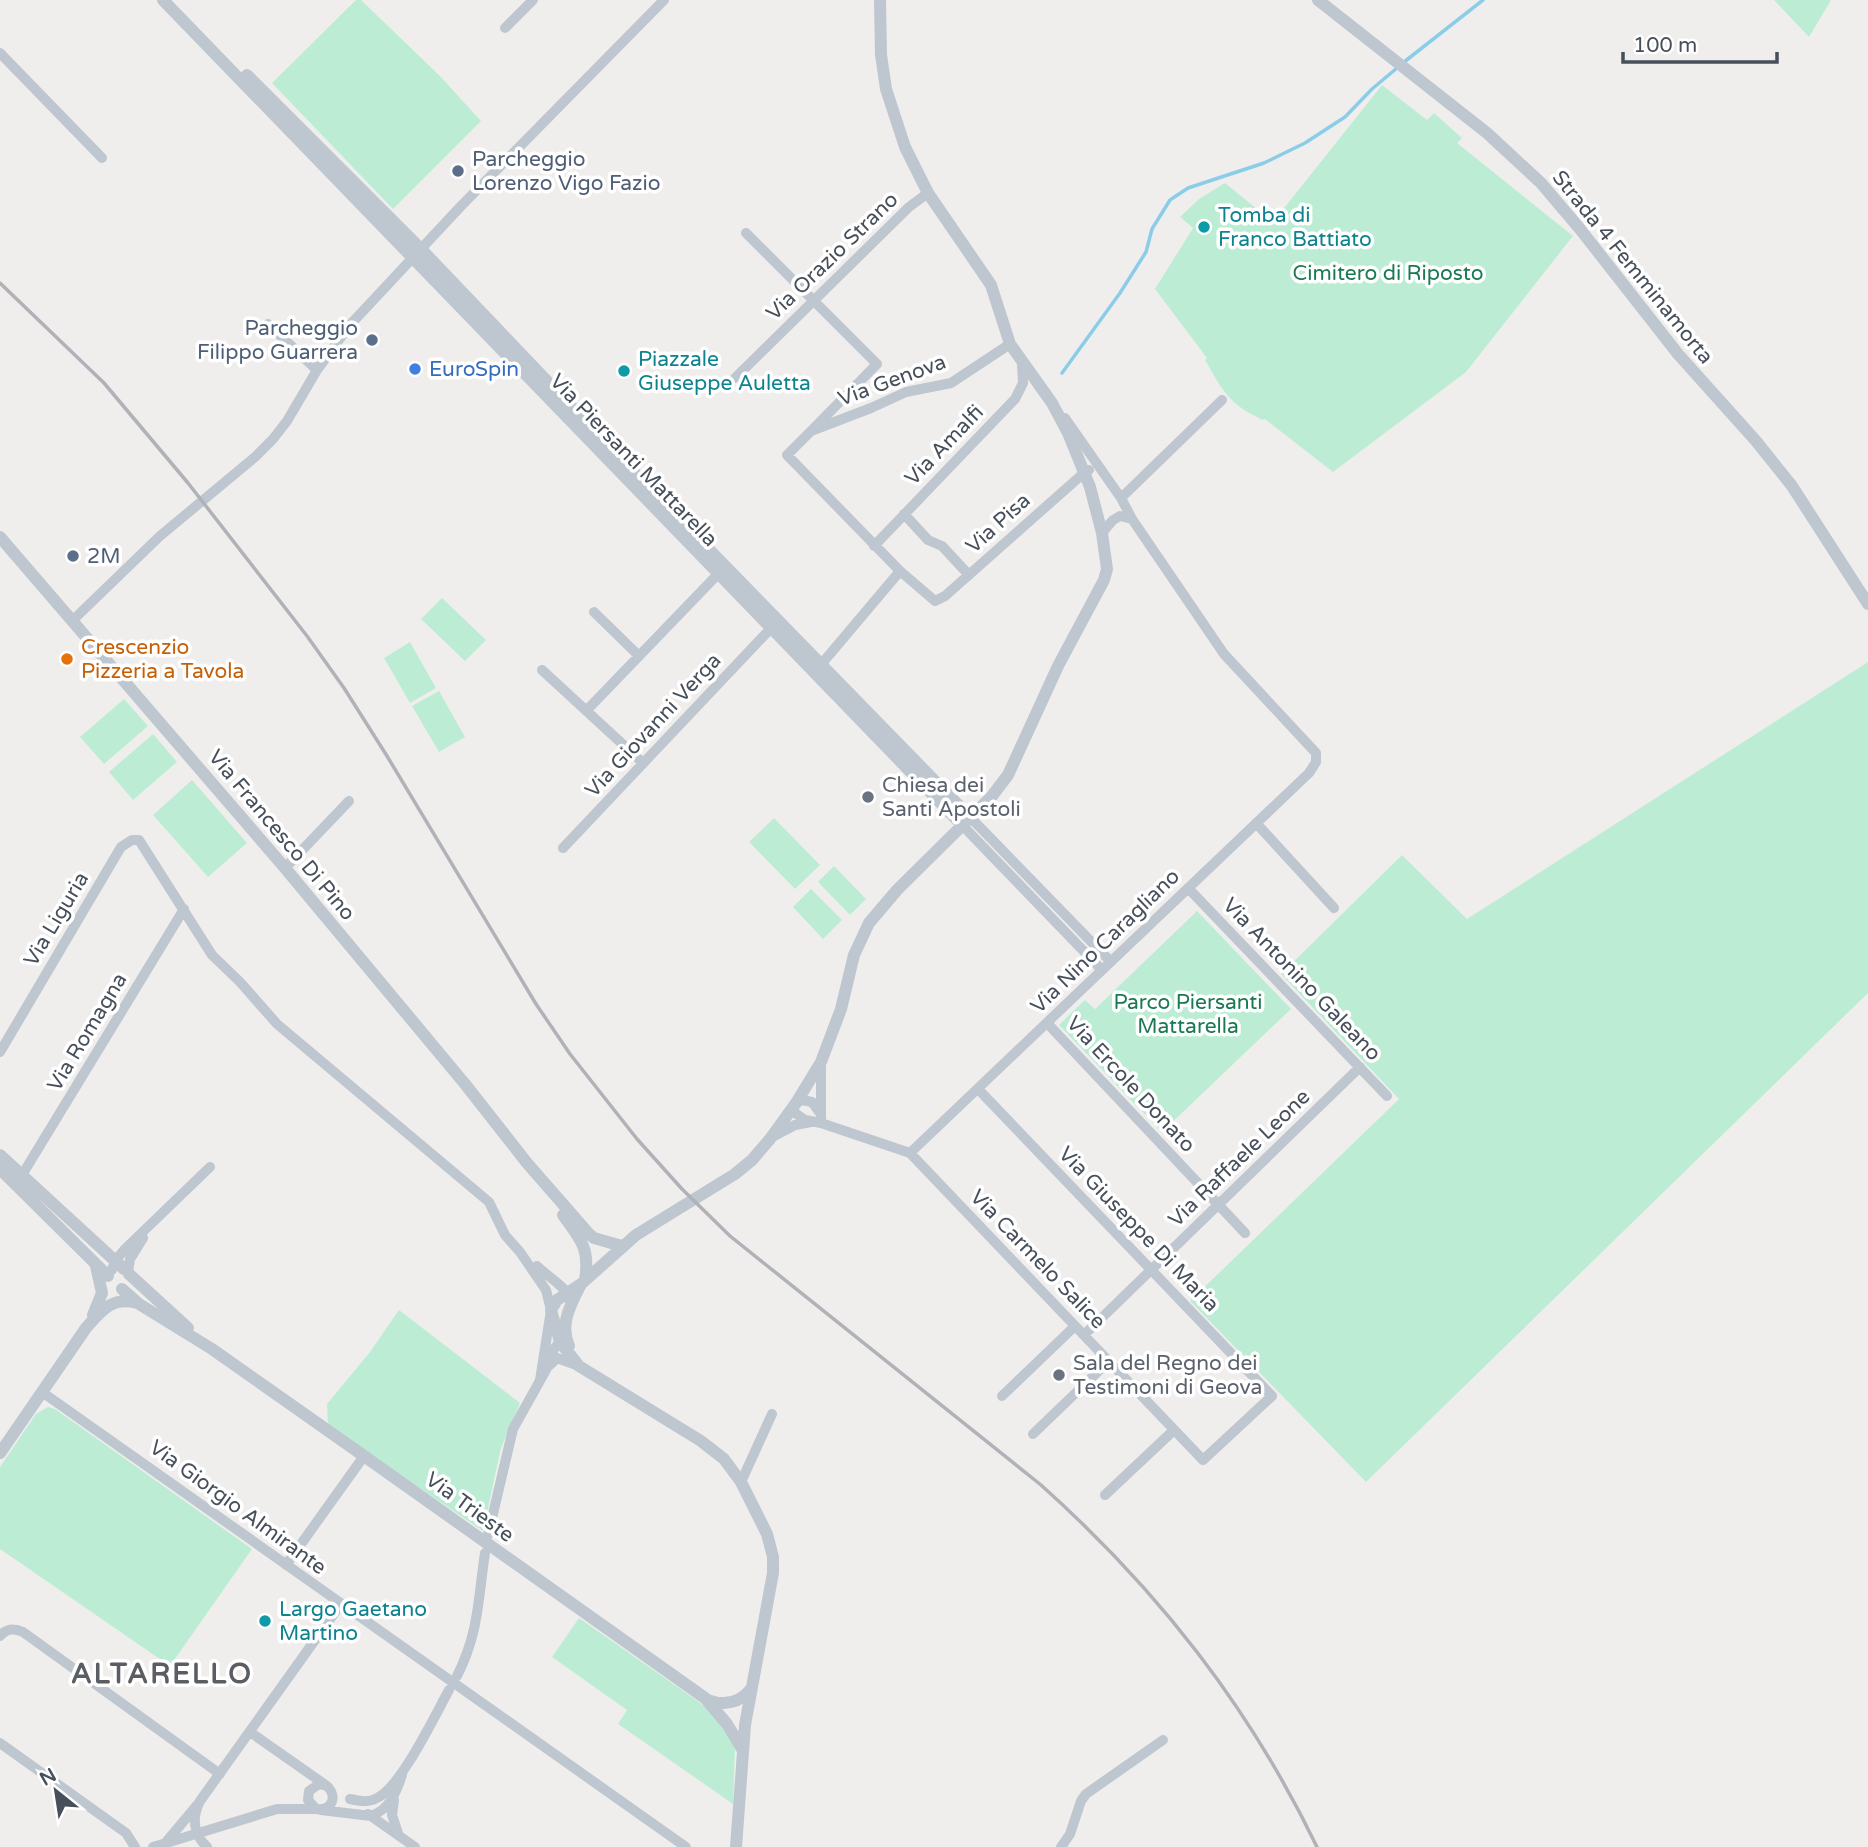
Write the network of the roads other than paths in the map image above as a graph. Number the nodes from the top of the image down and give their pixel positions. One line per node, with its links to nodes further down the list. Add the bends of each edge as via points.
1 (163, 0): 12 (street, Via Piersanti Mattarella)
2 (174, 0): 12 (street, Via Piersanti Mattarella)
3 (533, 0): 7 (street)
4 (664, 0): 12 (street)
5 (880, 0): 10 (street, via 886,89 905,147)
6 (1318, 0): 35 (street, Strada 4 Femminamorta, via 1487,133 1541,183 1678,354 1792,486)
7 (505, 28)
8 (0, 53): 9 (street)
9 (102, 158)
10 (928, 193): 13 (street, Via Orazio Strano); 15 (street, via 991,285)
11 (746, 233): 13 (street)
12 (417, 254): 17 (street, via 349,326); 31 (street, Via Piersanti Mattarella); 33 (street, Via Piersanti Mattarella)
13 (813, 300): 18 (street, Via Orazio Strano); 21 (street, via 877,364)
14 (268, 324): 17 (street)
15 (1010, 344): 16 (street); 21 (street, Via Genova, via 951,383 906,392)
16 (1022, 363): 20 (street); 25 (street, Via Amalfi, via 1023,383 1015,399)
17 (317, 370): 37 (street, via 273,439 160,536)
18 (735, 378)
19 (1222, 400): 24 (street)
20 (1052, 403): 22 (street); 23 (street)
21 (811, 431): 29 (street, Via Genova, via 787,455)
22 (1099, 467): 23 (street); 24 (street)
23 (1085, 472): 27 (street); 32 (street, Via Pisa)
24 (1121, 498): 26 (street)
25 (904, 514): 29 (street, Via Amalfi); 32 (street)
26 (1132, 519): 27 (street, via 1120,516); 46 (street, Via Nino Caragliano, via 1224,654 1317,753 1314,768)
27 (1102, 533): 45 (street, via 1107,569 1099,593 1058,666 1008,775)
28 (0, 537): 37 (street, Via Francesco Di Pino)
29 (874, 546): 30 (street, Via Genova)
30 (900, 571): 34 (street, Via Genova); 40 (street)
31 (718, 574): 33 (street, via 727,573); 38 (street, Via Piersanti Mattarella); 39 (street)
32 (969, 575): 34 (street, Via Pisa)
33 (742, 583): 38 (street, Via Piersanti Mattarella)
34 (935, 601)
35 (1868, 604)
36 (594, 612): 39 (street)
37 (73, 620): 48 (street, Via Francesco Di Pino)
38 (775, 624): 40 (street, Via Piersanti Mattarella); 43 (street, Via Giovanni Verga)
39 (639, 656): 42 (street)
40 (818, 669): 45 (street, Via Piersanti Mattarella)
41 (542, 670): 42 (street)
42 (586, 711): 43 (street)
43 (643, 763): 47 (street, Via Giovanni Verga)
44 (349, 801): 48 (street)
45 (966, 821): 52 (street); 53 (street); 56 (street, via 869,923)
46 (1256, 824): 49 (street, Via Nino Caragliano); 50 (street)
47 (563, 848)
48 (285, 868): 71 (street, Via Francesco Di Pino)
49 (1188, 888): 52 (street, Via Nino Caragliano); 57 (street, Via Antonino Galeano)
50 (1334, 908)
51 (184, 909): 55 (street, Via Liguria, via 139,840 125,843); 67 (street, Via Romagna); 73 (street, via 212,955 277,1024 489,1202 505,1236)
52 (1111, 962): 53 (street, Via Nino Caragliano)
53 (1102, 970): 54 (street, Via Nino Caragliano)
54 (1047, 1023): 58 (street, Via Nino Caragliano); 68 (street, Via Ercole Donato)
55 (0, 1052)
56 (821, 1062): 60 (street); 61 (street)
57 (1360, 1067): 59 (street, Via Antonino Galeano); 68 (street, Via Raffaele Leone)
58 (978, 1089): 63 (street, Via Nino Caragliano); 76 (street, Via Giuseppe Di Maria)
59 (1387, 1096)
60 (795, 1106): 61 (street, via 799,1117); 61 (street, via 802,1100 812,1102); 62 (street)
61 (818, 1121): 62 (street, via 796,1125); 63 (street, Via Carmelo Salice)
62 (770, 1139): 72 (street, via 735,1174)
63 (910, 1153): 85 (street, Via Carmelo Salice)
64 (0, 1155): 67 (street)
65 (211, 1167): 69 (street)
66 (0, 1170): 67 (street)
67 (19, 1180): 75 (street); 77 (street)
68 (1219, 1205): 70 (street, Via Ercole Donato); 76 (street, Via Raffaele Leone)
69 (149, 1227): 77 (street); 77 (street)
70 (1245, 1233)
71 (590, 1243): 72 (street); 74 (street, Via Francesco Di Pino, via 601,1247); 78 (street)
72 (622, 1246): 74 (street)
73 (520, 1252): 81 (street); 84 (street, via 546,1290)
74 (605, 1261): 78 (street)
75 (94, 1262): 77 (street); 80 (street)
76 (1152, 1269): 87 (street, Via Raffaele Leone); 102 (street, Via Giuseppe Di Maria, via 1272,1396)
77 (118, 1272): 79 (street, via 130,1282); 80 (street); 89 (street)
78 (583, 1282): 81 (street)
79 (121, 1289): 82 (street); 83 (street)
80 (102, 1293): 86 (street)
81 (569, 1298): 84 (street, via 556,1300); 88 (street)
82 (139, 1304): 83 (street, via 122,1301); 89 (street)
83 (106, 1306): 86 (street)
84 (551, 1310): 88 (street); 94 (street)
85 (1075, 1326): 87 (street, Via Carmelo Salice); 96 (street)
86 (86, 1328): 95 (street)
87 (1084, 1335): 90 (street, Via Carmelo Salice)
88 (562, 1338): 91 (street); 92 (street); 93 (street)
89 (212, 1349): 101 (street, Via Trieste)
90 (1109, 1361): 98 (street, Via Carmelo Salice); 99 (street)
91 (579, 1366): 92 (street, via 557,1359); 93 (street)
92 (547, 1368): 94 (street)
93 (593, 1375): 103 (street, via 715,1451)
94 (540, 1380): 105 (street, via 513,1429)
95 (42, 1391): 100 (street); 107 (street, Via Giorgio Almirante)
96 (1002, 1395)
97 (772, 1414): 103 (street)
98 (1174, 1430): 102 (street, Via Carmelo Salice); 104 (street)
99 (1033, 1434)
100 (0, 1453)
101 (364, 1455): 107 (street); 113 (street, Via Trieste)
102 (1203, 1460)
103 (741, 1482): 111 (street, via 767,1534 773,1557)
104 (1105, 1495)
105 (488, 1535)
106 (485, 1553): 110 (street, via 477,1622)
107 (286, 1565): 108 (street, Via Giorgio Almirante)
108 (340, 1605): 115 (street); 134 (street, Via Giorgio Almirante)
109 (0, 1636): 120 (street, via 9,1629 23,1632)
110 (457, 1676)
111 (752, 1687): 113 (street); 114 (street)
112 (449, 1690): 119 (street)
113 (722, 1708): 114 (street, via 737,1725); 118 (street, Via Trieste)
114 (746, 1720): 118 (street)
115 (250, 1732): 120 (street); 121 (street)
116 (1163, 1740): 136 (street, via 1086,1794)
117 (0, 1743): 130 (street, via 126,1833)
118 (743, 1756): 135 (street)
119 (405, 1768): 122 (street); 123 (street, via 382,1796)
120 (220, 1774): 124 (street)
121 (329, 1787): 123 (street); 125 (street, via 333,1800); 125 (street, via 319,1784 309,1791 310,1804)
122 (395, 1796): 126 (street); 128 (street, via 392,1815)
123 (350, 1799): 126 (street)
124 (200, 1801): 127 (street); 129 (street)
125 (318, 1809): 126 (street); 127 (street, via 277,1809)
126 (370, 1816): 128 (street)
127 (196, 1832): 129 (street); 132 (street)
128 (399, 1836): 133 (street)
129 (166, 1842): 131 (street)
130 (135, 1847)
131 (153, 1847)
132 (206, 1847)
133 (415, 1847)
134 (686, 1847)
135 (736, 1847)
136 (1061, 1847)

